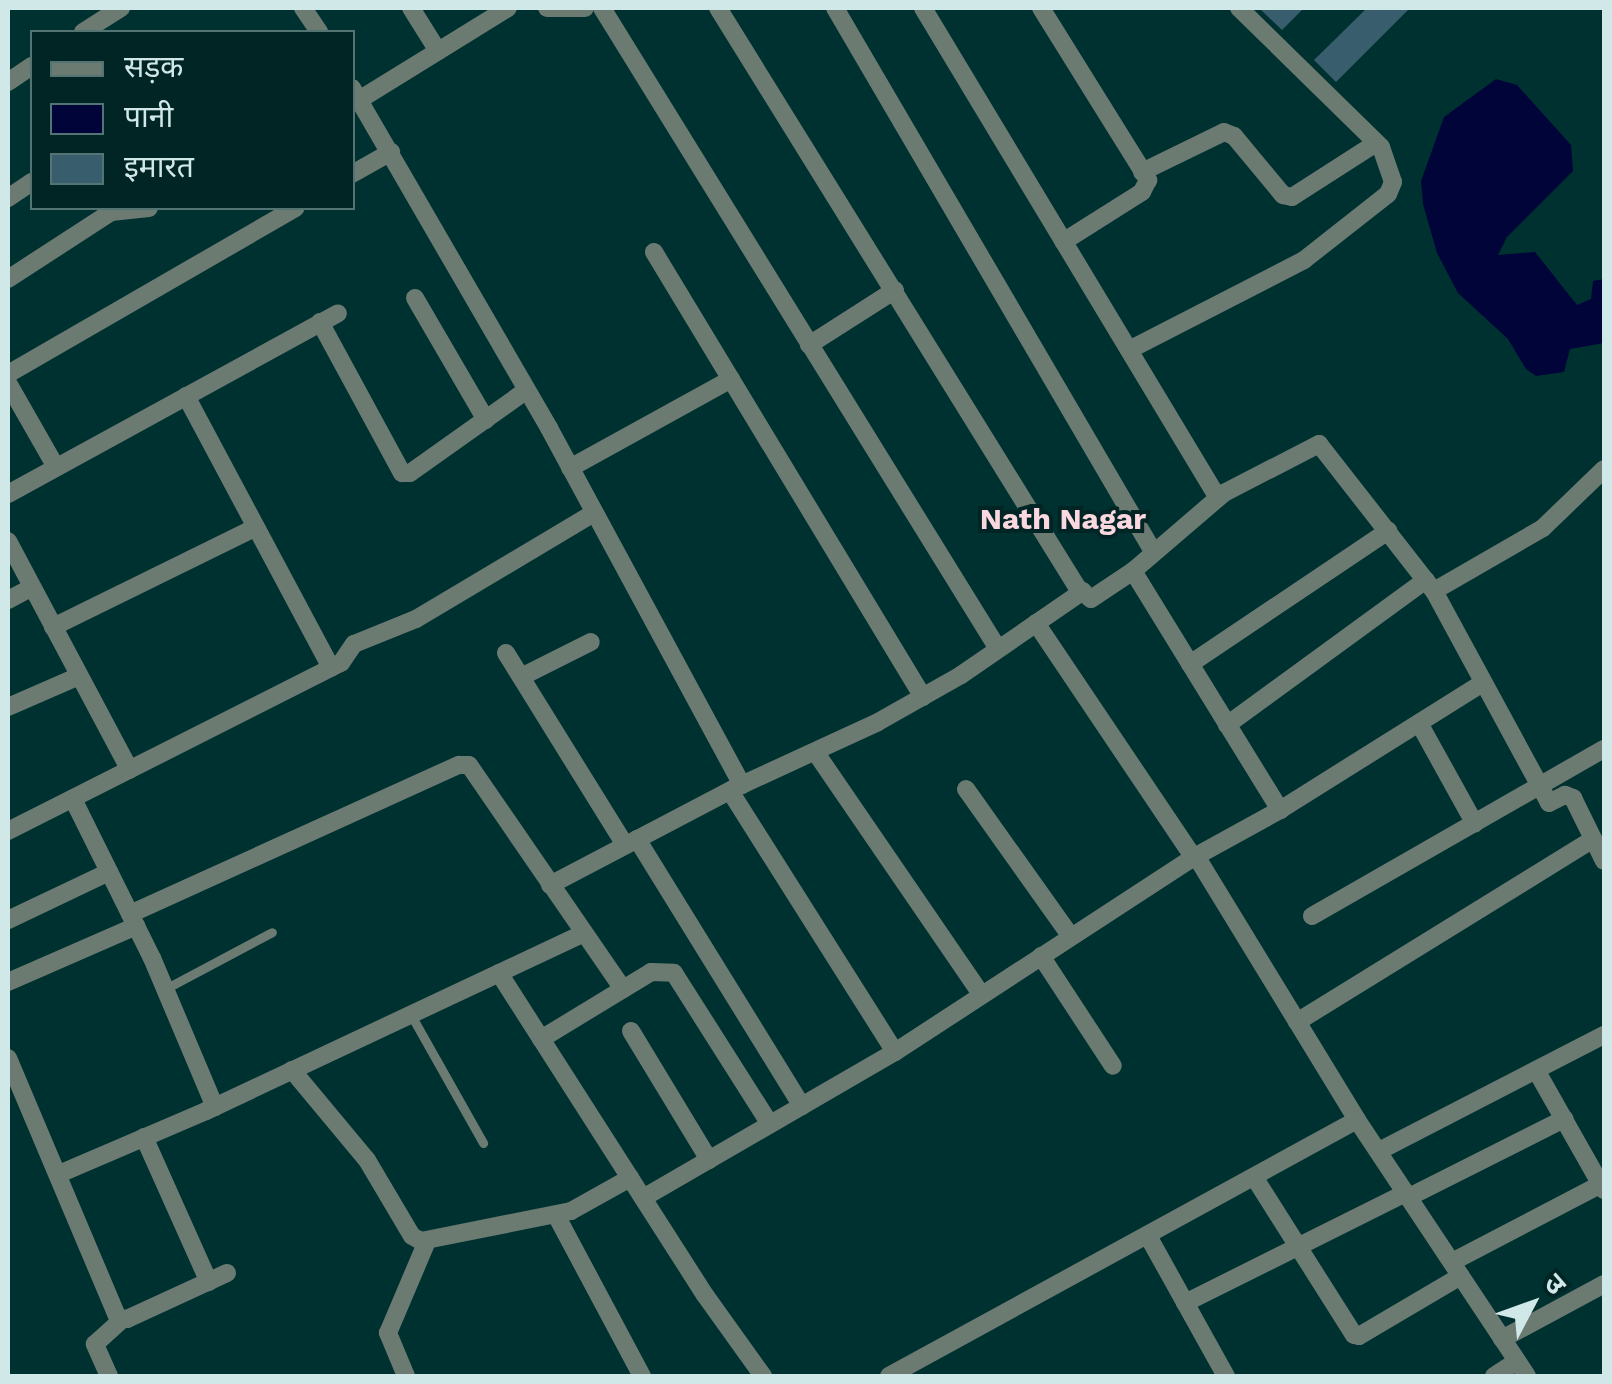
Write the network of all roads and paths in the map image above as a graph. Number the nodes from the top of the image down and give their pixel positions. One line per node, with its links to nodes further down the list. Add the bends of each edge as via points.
1 (121, 8): 13 (street)
2 (304, 8): 14 (street)
3 (412, 8): 15 (street)
4 (508, 8): 15 (street)
5 (548, 8): 6 (street)
6 (585, 8)
7 (602, 8): 34 (street)
8 (718, 8): 30 (street)
9 (834, 8): 51 (street)
10 (923, 8): 27 (street)
11 (1040, 8): 22 (street)
12 (1239, 8): 19 (street)
13 (86, 30)
14 (318, 30)
15 (438, 51): 18 (street)
16 (30, 67): 17 (street)
17 (8, 82)
18 (356, 94): 20 (street)
19 (1376, 143): 22 (street, via 1292,197 1224,132); 35 (street, via 1391,167 1388,194 1288,270)
20 (391, 152): 21 (street); 39 (street)
21 (355, 172)
22 (1142, 172): 27 (street, via 1148,187)
23 (30, 183): 24 (street)
24 (8, 198)
25 (130, 210): 29 (street, via 110,212)
26 (292, 210): 36 (street)
27 (1064, 242): 35 (street)
28 (654, 252): 37 (street)
29 (8, 279)
30 (896, 290): 34 (street); 55 (street)
31 (415, 298): 41 (street)
32 (338, 313): 33 (street)
33 (320, 322): 40 (street); 41 (street, via 402,473)
34 (809, 345): 60 (street)
35 (1129, 350): 46 (street)
36 (8, 374)
37 (731, 378): 43 (street); 67 (street)
38 (8, 383): 42 (street)
39 (527, 390): 41 (street); 43 (street)
40 (186, 396): 42 (street); 48 (street)
41 (486, 420)
42 (56, 467): 45 (street)
43 (570, 468): 47 (street)
44 (1604, 469): 53 (street, via 1542,528)
45 (8, 494)
46 (1218, 498): 49 (street, via 1319,444); 51 (street)
47 (594, 513): 63 (street, via 416,619 354,644); 75 (street)
48 (256, 527): 58 (street); 63 (street)
49 (1388, 531): 53 (street); 62 (street)
50 (8, 541): 54 (street)
51 (1154, 553): 52 (street)
52 (1132, 571): 55 (street, via 1091,598); 62 (street)
53 (1430, 586): 66 (street); 70 (street)
54 (32, 587): 56 (street); 58 (street)
55 (1083, 591): 57 (street)
56 (8, 600)
57 (1036, 623): 60 (street); 83 (street)
58 (54, 627): 64 (street)
59 (591, 642): 65 (street)
60 (998, 649): 67 (street)
61 (506, 652): 65 (street)
62 (1190, 664): 70 (street)
63 (331, 668): 73 (street)
64 (80, 676): 68 (street); 73 (street)
65 (522, 677): 82 (street)
66 (1481, 684): 69 (street); 74 (street)
67 (923, 697): 72 (street)
68 (8, 707)
69 (1419, 723): 78 (street); 79 (street)
70 (1228, 725): 78 (street)
71 (1604, 749): 74 (street)
72 (816, 752): 75 (street); 98 (street)
73 (130, 770): 77 (street)
74 (1540, 787): 79 (street); 81 (street, via 1549,803 1573,798)
75 (736, 788): 82 (street); 104 (street)
76 (966, 789): 92 (street)
77 (73, 798): 80 (street); 85 (street)
78 (1280, 810): 83 (street)
79 (1474, 824): 87 (street)
80 (8, 832)
81 (1594, 839): 84 (street); 100 (street)
82 (631, 842): 86 (street); 110 (street)
83 (1194, 857): 92 (street); 100 (street)
84 (1604, 861)
85 (110, 872): 88 (street); 89 (street)
86 (550, 885): 89 (street, via 475,772 459,765); 91 (street)
87 (1312, 916)
88 (8, 920)
89 (133, 920): 95 (street); 96 (street)
90 (272, 932): 96 (lane)
91 (582, 934): 94 (street); 97 (street)
92 (1071, 937): 93 (street)
93 (1041, 956): 98 (street); 106 (street)
94 (499, 973): 99 (street); 103 (street)
95 (8, 982)
96 (165, 989): 109 (street)
97 (623, 989): 103 (street); 113 (street, via 651,972 674,973)
98 (982, 995): 104 (street)
99 (411, 1014): 107 (street); 115 (lane)
100 (1297, 1022): 112 (street)
101 (631, 1031): 117 (street)
102 (1604, 1035): 108 (street)
103 (541, 1039): 119 (street)
104 (894, 1052): 110 (street)
105 (8, 1058): 118 (street)
106 (1113, 1066)
107 (292, 1070): 109 (street); 126 (street, via 367,1160 412,1236)
108 (1536, 1070): 111 (street); 116 (street)
109 (214, 1106): 114 (street)
110 (802, 1106): 113 (street)
111 (1564, 1119): 121 (street); 122 (street)
112 (1357, 1120): 116 (street); 120 (street)
113 (770, 1124): 117 (street)
114 (144, 1137): 118 (street); 130 (street)
115 (483, 1143)
116 (1379, 1151): 122 (street)
117 (710, 1160): 123 (street)
118 (59, 1174): 133 (street)
119 (630, 1178): 123 (street); 124 (street)
120 (1256, 1180): 125 (street); 127 (street)
121 (1603, 1187): 128 (street)
122 (1407, 1195): 127 (street); 128 (street)
123 (643, 1198): 139 (street)
124 (556, 1216): 126 (street); 138 (street)
125 (1148, 1236): 132 (street); 140 (street)
126 (427, 1241): 137 (street, via 388,1333)
127 (1298, 1248): 128 (street, via 1348,1330 1359,1336); 132 (street)
128 (1456, 1269): 134 (street)
129 (227, 1274): 130 (street)
130 (209, 1282): 133 (street)
131 (1604, 1284): 134 (street)
132 (1186, 1303): 141 (street)
133 (122, 1320): 136 (street, via 95,1344)
134 (1502, 1339): 135 (street)
135 (1522, 1369): 142 (street)
136 (109, 1376)
137 (406, 1376)
138 (642, 1376)
139 (762, 1376)
140 (889, 1376)
141 (1226, 1376)
142 (1494, 1376)

